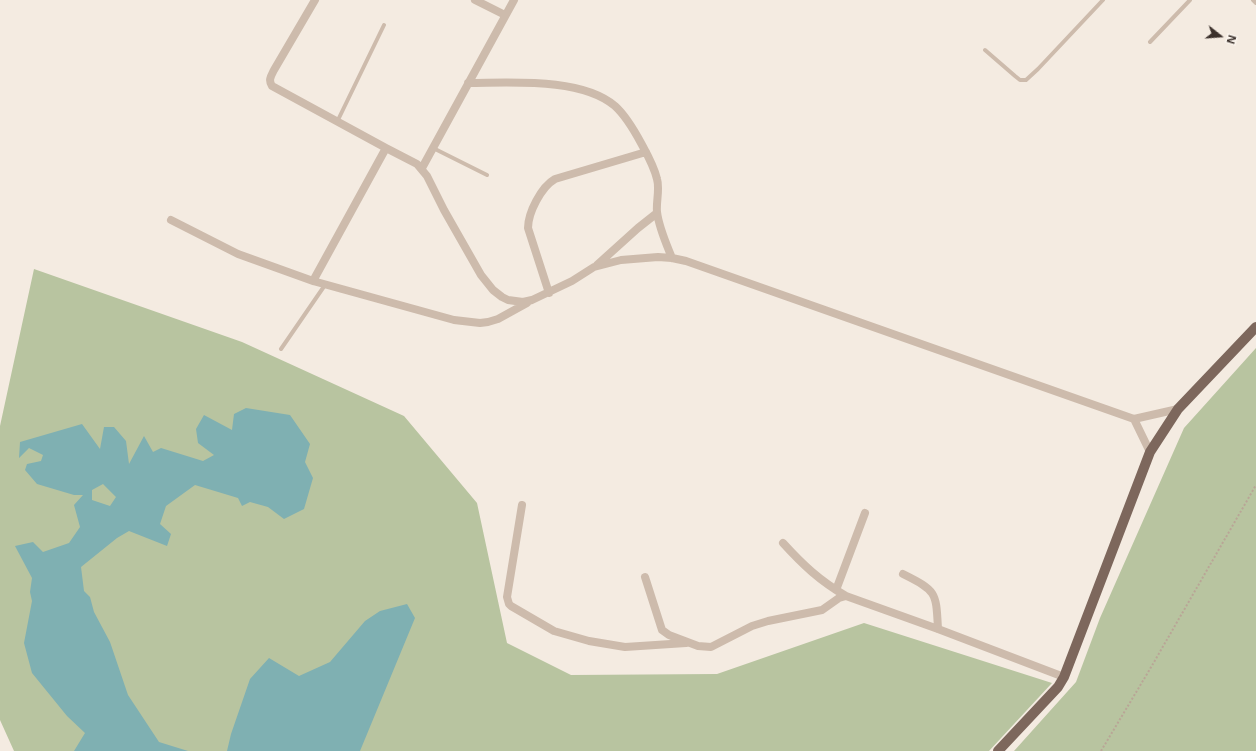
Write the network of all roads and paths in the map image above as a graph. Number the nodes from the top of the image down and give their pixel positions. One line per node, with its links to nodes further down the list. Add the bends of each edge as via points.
1 (315, 0): 13 (street, via 274,70 270,82 277,89)
2 (475, 0): 8 (street)
3 (514, 0): 8 (street)
4 (1103, 0): 11 (lane, via 1026,80 1020,80)
5 (1190, 0): 10 (lane)
6 (1253, 0): 7 (lane)
7 (1256, 3)
8 (505, 16): 12 (street)
9 (384, 25): 13 (lane)
10 (1150, 42)
11 (985, 50)
12 (468, 83): 15 (street); 16 (street, via 552,84 591,92 607,100 622,113)
13 (337, 122): 14 (street)
14 (386, 148): 17 (street); 23 (street)
15 (432, 148): 17 (street); 18 (lane)
16 (646, 152): 19 (street, via 658,181); 25 (street, via 555,179 545,186 530,214 528,228)
17 (422, 168): 26 (street, via 487,283 508,300)
18 (487, 175)
19 (658, 213): 21 (street); 22 (street)
20 (171, 220): 23 (street, via 238,254)
21 (672, 258): 22 (street, via 643,257); 30 (street)
22 (594, 267): 25 (street)
23 (313, 281): 24 (street)
24 (325, 284): 26 (street, via 454,320 480,323 498,319); 28 (lane)
25 (548, 293): 26 (street)
26 (532, 300)
27 (1256, 327): 29 (main road)
28 (281, 349)
29 (1178, 409): 30 (street); 31 (main road)
30 (1134, 419): 31 (street)
31 (1150, 452): 42 (main road)
32 (1256, 485): 44 (path)
33 (522, 505): 41 (street, via 507,597 511,606 563,635 595,643 626,647)
34 (866, 513): 38 (street)
35 (783, 543): 38 (street, via 811,572)
36 (903, 574): 40 (street, via 931,591 935,597)
37 (645, 577): 41 (street, via 662,630)
38 (836, 590): 39 (street)
39 (846, 596): 40 (street); 41 (street, via 822,610 763,622 711,646 698,646)
40 (938, 629): 42 (street)
41 (688, 642)
42 (1064, 678): 43 (main road)
43 (998, 751)
44 (1101, 751)

